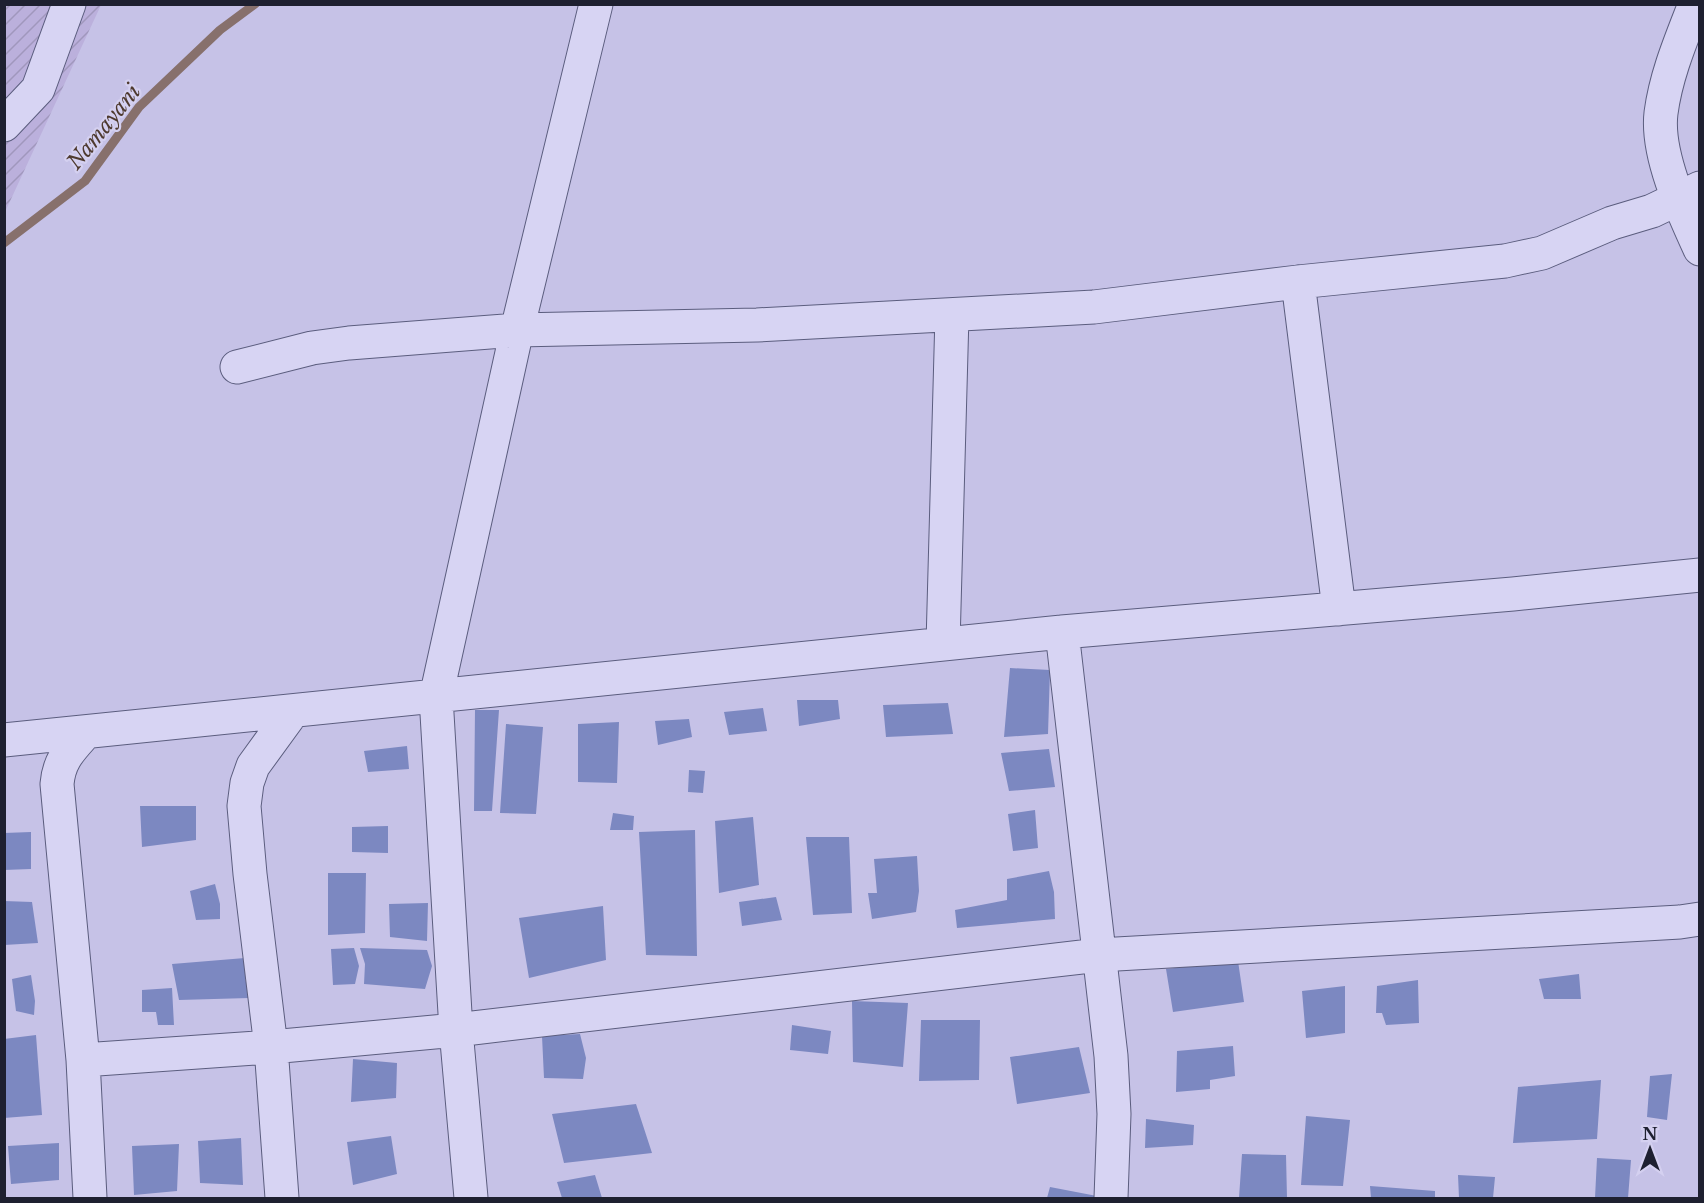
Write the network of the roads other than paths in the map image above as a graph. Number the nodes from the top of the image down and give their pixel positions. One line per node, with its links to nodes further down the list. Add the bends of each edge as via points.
1 (69, 4): 4 (street, via 38,89)
2 (596, 4): 9 (street)
3 (1695, 4): 5 (street, via 1673,60 1661,114 1664,148)
4 (4, 124)
5 (1688, 194): 6 (street); 7 (street, via 1542,253 1505,261)
6 (1700, 249)
7 (1298, 282): 8 (street, via 1094,307); 12 (street)
8 (952, 315): 9 (street, via 757,325); 14 (street)
9 (517, 330): 10 (street, via 340,344); 15 (street)
10 (237, 367)
11 (1700, 575): 12 (street)
12 (1339, 609): 13 (street)
13 (1062, 632): 14 (street); 20 (street)
14 (943, 644): 15 (street)
15 (436, 697): 16 (street); 21 (street)
16 (292, 711): 17 (street); 22 (street, via 253,766 244,806)
17 (85, 733): 18 (street); 23 (street, via 65,756 57,784)
18 (4, 740)
19 (1700, 919): 20 (street)
20 (1099, 955): 21 (street); 27 (street, via 1114,1114)
21 (456, 1030): 22 (street); 26 (street)
22 (271, 1047): 23 (street); 25 (street)
23 (83, 1060): 24 (street)
24 (90, 1198)
25 (282, 1198)
26 (471, 1198)
27 (1111, 1198)

